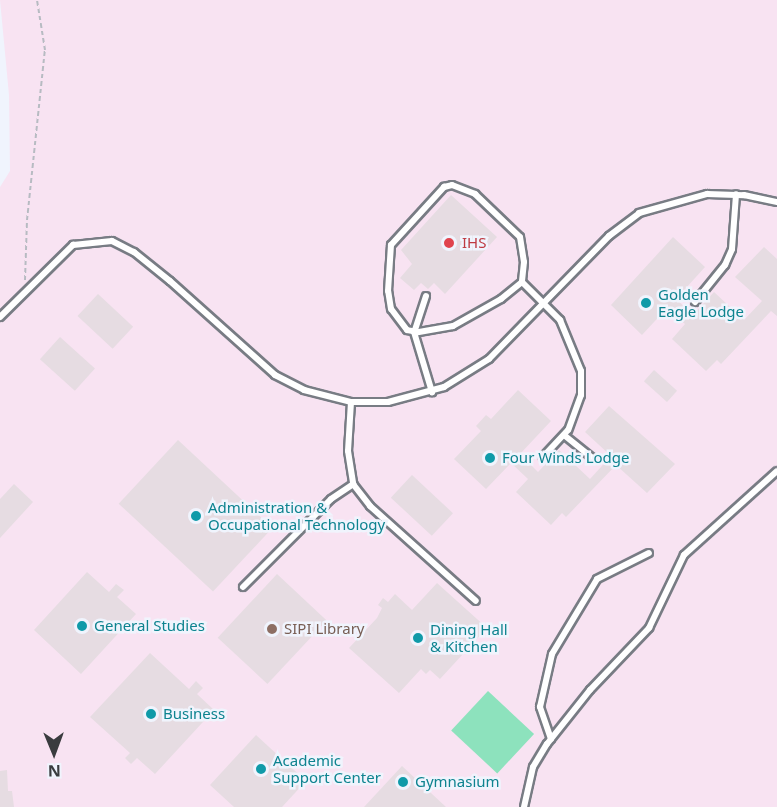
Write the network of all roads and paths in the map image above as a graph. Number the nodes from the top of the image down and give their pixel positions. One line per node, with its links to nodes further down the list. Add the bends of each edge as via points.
1 (37, 0): 5 (path, via 45,50 27,220)
2 (736, 194): 3 (lane); 7 (lane, via 696,196 639,213 609,236); 8 (lane, via 732,249 725,266)
3 (777, 202)
4 (522, 282): 7 (lane); 10 (lane, via 501,299 453,326); 10 (lane, via 520,237 476,194 452,185 444,187 391,245 391,309 407,330)
5 (24, 292): 9 (lane); 12 (lane, via 74,245 112,242 134,252 170,281 275,375 304,390)
6 (426, 296): 10 (lane)
7 (545, 301): 11 (lane, via 489,359 468,375); 13 (lane, via 574,346 581,371 581,395)
8 (695, 302)
9 (0, 317)
10 (414, 332): 11 (lane)
11 (432, 392): 12 (lane, via 388,402)
12 (351, 402): 17 (lane, via 348,451)
13 (564, 435): 14 (lane); 15 (lane)
14 (543, 457)
15 (592, 458)
16 (777, 471): 21 (lane, via 684,555 649,628 590,690)
17 (353, 484): 19 (lane, via 331,499); 20 (lane, via 370,506)
18 (649, 553): 21 (lane, via 597,579 552,654 540,707)
19 (243, 587)
20 (476, 601)
21 (551, 739): 22 (lane, via 533,767)
22 (524, 807)

